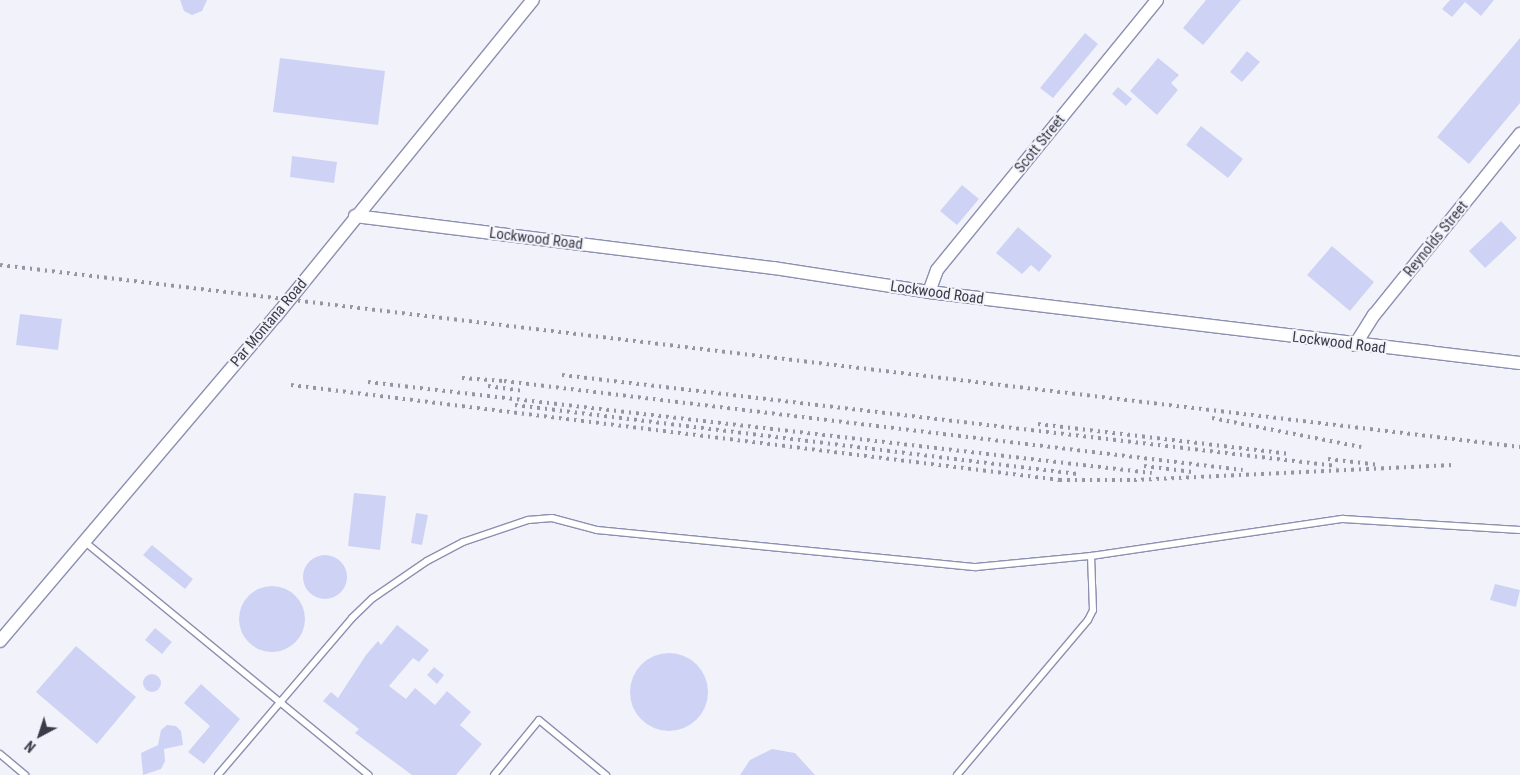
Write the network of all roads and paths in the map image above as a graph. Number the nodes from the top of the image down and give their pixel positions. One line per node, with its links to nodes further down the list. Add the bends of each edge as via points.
1 (533, 0): 4 (street, Par Montana Road)
2 (1157, 0): 5 (street, Scott Street, via 937,270)
3 (1520, 134): 6 (street, Reynolds Street, via 1374,315)
4 (355, 216): 5 (street, Lockwood Road, via 774,268); 9 (street, Par Montana Road, via 276,316)
5 (929, 292): 6 (street, Lockwood Road)
6 (1355, 345): 7 (street, Lockwood Road)
7 (1520, 363)
8 (1520, 530): 10 (lane, via 1343,519)
9 (85, 542): 11 (street, Par Montana Road); 12 (lane)
10 (1091, 556): 12 (lane, via 976,567 597,530 552,518 528,520 463,542 394,582 352,618); 19 (lane, via 1093,610 1088,620)
11 (0, 641)
12 (280, 702): 15 (lane); 16 (lane)
13 (0, 754): 14 (lane)
14 (25, 775)
15 (218, 775)
16 (368, 775)
17 (494, 775): 18 (lane, via 539,720)
18 (606, 775)
19 (957, 775)

